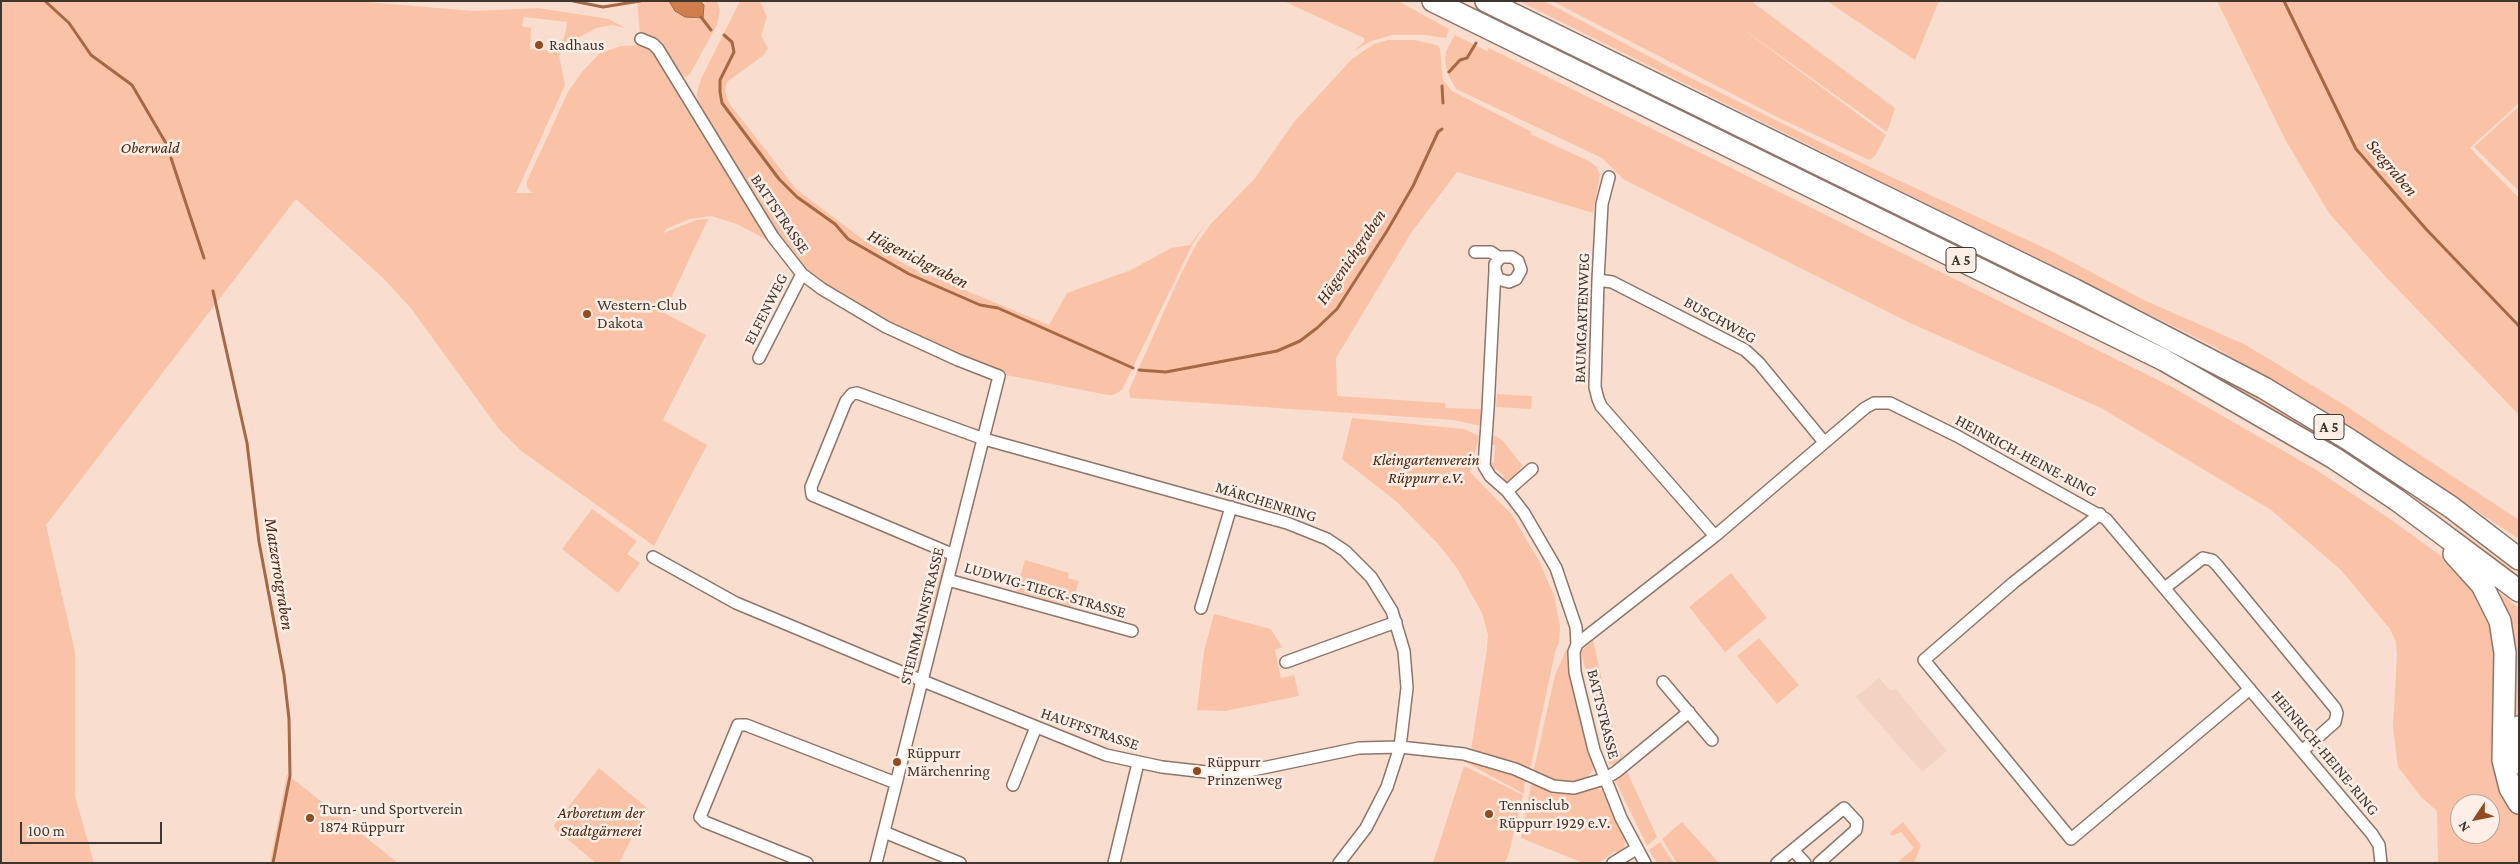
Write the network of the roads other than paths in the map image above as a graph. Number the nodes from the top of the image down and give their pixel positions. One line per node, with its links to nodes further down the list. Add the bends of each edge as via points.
1 (1442, 5): 19 (highway, A 5, via 2164,360 2334,458)
2 (1495, 6): 17 (highway, A 5, via 2180,344 2281,398)
3 (641, 39): 8 (street, BATTSTRASSE, via 658,49 773,237)
4 (1609, 177): 9 (street, BAUMGARTENWEG, via 1602,204)
5 (1475, 252): 6 (street, via 1491,252)
6 (1500, 258): 7 (street); 7 (street, via 1509,256 1516,259 1520,264 1520,274 1513,281 1505,282 1498,278)
7 (1495, 270): 15 (street, BATTSTRASSE, via 1484,466)
8 (802, 274): 10 (street, ELFENWEG); 11 (street, BATTSTRASSE, via 886,327)
9 (1598, 280): 13 (street, BUSCHWEG, via 1612,282 1745,350); 20 (street, BAUMGARTENWEG, via 1595,386 1601,406)
10 (759, 358)
11 (999, 376): 12 (street, STEINMANNSTRASSE)
12 (984, 438): 16 (street, MÄRCHENRING); 22 (street, STEINMANNSTRASSE); 22 (street, MÄRCHENRING, via 857,393 852,394 846,401 810,487 812,495 818,499)
13 (1824, 442): 18 (street, HEINRICH-HEINE-RING, via 1865,408 1874,403 1890,403); 20 (street, HEINRICH-HEINE-RING)
14 (1532, 469): 15 (street)
15 (1507, 491): 31 (street, BATTSTRASSE, via 1535,530 1556,568 1570,607)
16 (1230, 507): 28 (street); 29 (street, MÄRCHENRING, via 1293,525 1336,544 1371,577 1384,595)
17 (2451, 507): 21 (highway); 24 (highway, A 5)
18 (2100, 514): 26 (street, HEINRICH-HEINE-RING); 35 (street, via 1924,660 2071,839)
19 (2418, 516): 27 (highway, A 5); 47 (highway, via 2482,586 2496,610 2505,653 2503,760 2510,788)
20 (1715, 536): 31 (street, HEINRICH-HEINE-RING)
21 (2519, 544)
22 (954, 555): 25 (street, STEINMANNSTRASSE)
23 (653, 557): 33 (street, HAUFFSTRASSE, via 736,603)
24 (2519, 559)
25 (948, 580): 30 (street, LUDWIG-TIECK-STRASSE); 33 (street, STEINMANNSTRASSE)
26 (2166, 587): 35 (street, HEINRICH-HEINE-RING); 41 (street, via 2203,558 2217,565 2335,708 2335,722)
27 (2519, 591)
28 (1202, 608)
29 (1396, 622): 32 (street); 40 (street, MÄRCHENRING, via 1404,651 1407,688)
30 (1132, 631)
31 (1577, 644): 44 (street, BATTSTRASSE, via 1575,672)
32 (1286, 662)
33 (922, 681): 37 (street, HAUFFSTRASSE); 45 (street, STEINMANNSTRASSE)
34 (1663, 682): 36 (street)
35 (2250, 689): 41 (street, HEINRICH-HEINE-RING)
36 (1688, 712): 39 (street); 44 (street, HAUFFSTRASSE, via 1627,764)
37 (1036, 727): 42 (street, HAUFFSTRASSE, via 1106,755); 46 (street)
38 (2519, 727): 43 (highway, via 2514,755)
39 (1712, 740)
40 (1400, 747): 42 (street, HAUFFSTRASSE, via 1359,748 1248,771 1206,772); 44 (street, HAUFFSTRASSE, via 1464,754 1502,764 1565,788); 55 (street, MÄRCHENRING, via 1374,814)
41 (2302, 750): 61 (street, HEINRICH-HEINE-RING, via 2372,834 2379,845)
42 (1138, 763): 54 (street)
43 (2519, 777)
44 (1604, 779): 49 (street, BATTSTRASSE)
45 (896, 783): 48 (street, STEINMANNSTRASSE); 51 (street, via 746,725 738,725 700,817 705,822)
46 (1013, 785)
47 (2519, 803)
48 (884, 832): 52 (street, STEINMANNSTRASSE); 53 (street)
49 (1636, 849): 56 (street); 57 (street, BATTSTRASSE)
50 (1793, 850): 58 (street); 59 (street); 60 (street, via 1844,808 1857,822 1856,830)
51 (807, 863)
52 (876, 863)
53 (960, 863)
54 (1114, 863)
55 (1339, 863)
56 (1613, 863)
57 (1645, 863)
58 (1777, 863)
59 (1805, 863)
60 (1819, 863)
61 (2382, 863)

